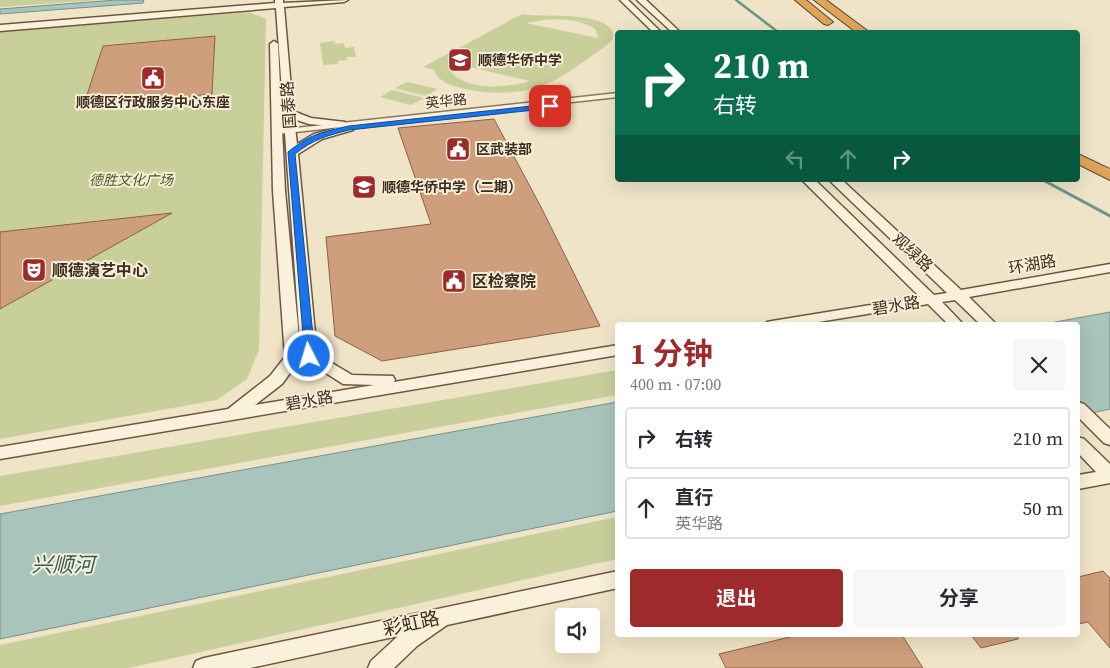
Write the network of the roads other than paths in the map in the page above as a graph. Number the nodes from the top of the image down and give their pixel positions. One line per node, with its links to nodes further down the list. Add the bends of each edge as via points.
1 (239, 0): 9 (main road)
2 (344, 0): 7 (main road)
3 (624, 0): 13 (main road)
4 (641, 0): 14 (main road)
5 (800, 0): 12 (highway)
6 (818, 0): 15 (highway)
7 (324, 2): 8 (main road); 8 (main road, via 296,9)
8 (274, 6): 9 (main road); 9 (main road, via 255,12); 18 (main road, 国泰路); 20 (main road, 国泰路)
9 (221, 7): 10 (main road); 11 (main road)
10 (0, 22)
11 (0, 28)
12 (837, 29)
13 (655, 30)
14 (674, 30)
15 (860, 30)
16 (615, 95): 19 (street, 英华路)
17 (615, 100): 19 (street, 英华路)
18 (289, 113): 19 (main road, via 309,122); 20 (main road, 国泰路)
19 (348, 126): 20 (street, 英华路); 21 (main road, via 308,140)
20 (283, 132): 21 (main road, 国泰路); 37 (main road, 国泰路, via 279,191 293,358 276,380)
21 (291, 154): 35 (main road, 国泰路, via 309,356 349,380)
22 (1080, 159): 24 (highway)
23 (1080, 174): 27 (highway)
24 (1110, 174)
25 (810, 182): 30 (main road, 观绿路)
26 (838, 182): 29 (main road, 观绿路)
27 (1110, 190)
28 (1110, 268): 29 (main road, 环湖路)
29 (959, 295): 30 (main road, 环湖路); 31 (main road, 观绿路)
30 (931, 300): 32 (main road, 碧水路); 33 (main road, 观绿路)
31 (985, 320)
32 (791, 322)
33 (955, 322)
34 (615, 350): 35 (main road, 碧水路)
35 (426, 380): 37 (main road, 碧水路)
36 (1080, 410): 38 (main road)
37 (235, 413): 40 (main road, 碧水路)
38 (1110, 439)
39 (1080, 445): 41 (main road)
40 (0, 453)
41 (1110, 476): 42 (main road)
42 (1080, 482)
43 (615, 580): 44 (main road, 彩虹路)
44 (457, 613): 45 (main road, 彩虹路); 46 (main road, via 409,639)
45 (204, 668)
46 (379, 668)

